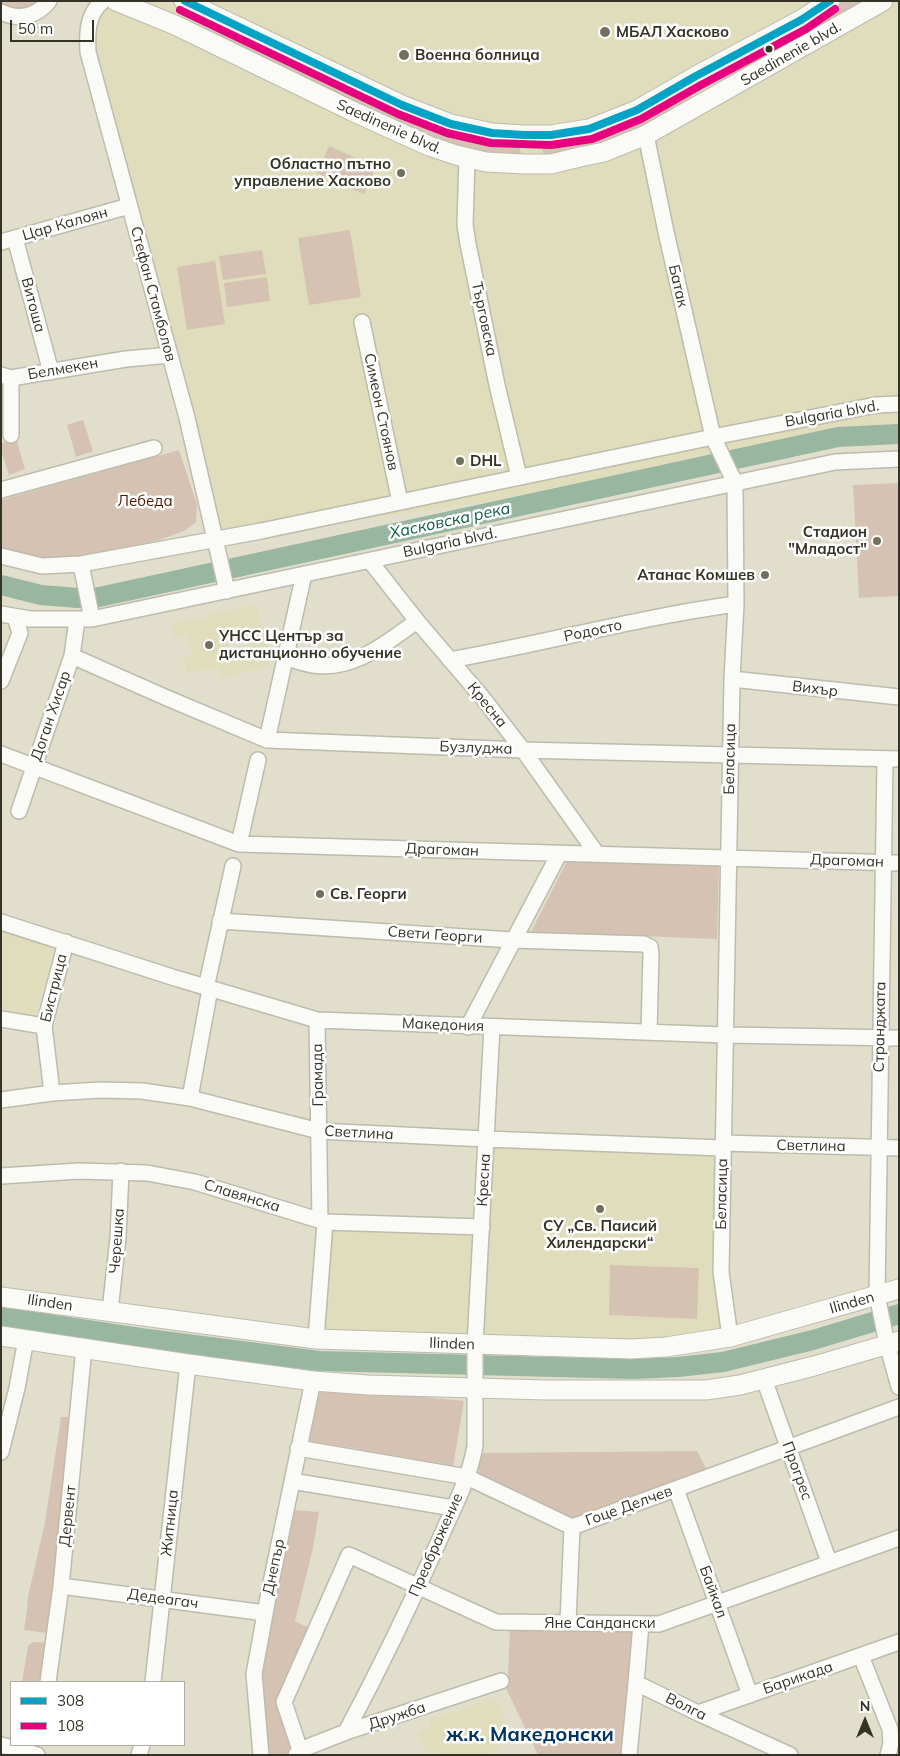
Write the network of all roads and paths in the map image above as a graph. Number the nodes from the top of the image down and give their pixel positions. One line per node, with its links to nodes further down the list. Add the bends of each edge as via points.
1 (49, 1): 7 (street, via 39,11 26,16)
2 (103, 1): 12 (street, Стефан Стамболов, via 89,24 88,52)
3 (116, 1): 10 (main road, Saedinenie blvd., via 175,25 429,146)
4 (184, 1): 8 (main road, Saedinenie blvd., via 402,105 451,124 492,133)
5 (830, 1): 8 (main road, Saedinenie blvd., via 636,110 589,129)
6 (883, 1): 9 (main road, Saedinenie blvd.)
7 (1, 12)
8 (551, 135): 11 (main road, via 536,145 534,153 539,160)
9 (646, 135): 11 (main road, Saedinenie blvd., via 604,152); 20 (street, Батак)
10 (467, 158): 11 (main road, Saedinenie blvd., via 486,162); 23 (street, Търговска, via 465,225 468,244)
11 (552, 164)
12 (129, 206): 13 (street, Цар Калоян); 15 (street, Стефан Стамболов)
13 (8, 240): 16 (street, Витоша)
14 (362, 322): 26 (street, Симеон Стоянов)
15 (170, 355): 16 (street, Белмекен); 27 (street, Стефан Стамболов, via 200,470)
16 (52, 372): 17 (street, Белмекен)
17 (6, 376): 19 (street)
18 (899, 404): 20 (street, Bulgaria blvd., via 876,405)
19 (11, 435)
20 (712, 437): 23 (street, Bulgaria blvd.); 24 (street, Батак)
21 (154, 448): 25 (street)
22 (899, 459): 24 (street, Bulgaria blvd., via 835,462)
23 (520, 477): 26 (street, Bulgaria blvd.)
24 (735, 483): 29 (street, Bulgaria blvd.); 33 (street, Беласица)
25 (1, 490)
26 (400, 502): 27 (street, Bulgaria blvd.)
27 (214, 540): 30 (street, Bulgaria blvd.); 32 (street, Стефан Стамболов)
28 (1, 556): 30 (street, Bulgaria blvd., via 42,566)
29 (370, 561): 31 (street, Bulgaria blvd.); 36 (street, Кресна)
30 (81, 564): 35 (street, Доган Хисар)
31 (304, 574): 32 (street, Bulgaria blvd.); 38 (street)
32 (227, 591): 35 (street, Bulgaria blvd.)
33 (736, 604): 39 (street, Родосто, via 689,610); 40 (street, Беласица)
34 (8, 616): 35 (street, Bulgaria blvd.); 41 (street, via 20,633)
35 (84, 620): 37 (street, Доган Хисар)
36 (417, 621): 38 (street, via 373,652 337,666 313,665); 39 (street, Кресна)
37 (72, 656): 43 (street, Бузлуджа); 49 (street, Доган Хисар)
38 (286, 658): 43 (street)
39 (450, 660): 44 (street, Кресна)
40 (732, 679): 42 (street, Вихър); 46 (street, Беласица)
41 (1, 681)
42 (899, 697)
43 (267, 740): 44 (street, Бузлуджа)
44 (523, 750): 46 (street, Бузлуджа); 53 (street, Кресна)
45 (1, 754): 49 (street, Драгоман)
46 (730, 756): 47 (street, Бузлуджа); 54 (street, Беласица)
47 (892, 759): 55 (street, Странджата)
48 (258, 760): 51 (street)
49 (34, 766): 50 (street, Доган Хисар); 51 (street, Драгоман)
50 (19, 811)
51 (239, 844): 52 (street, Драгоман)
52 (559, 854): 53 (street, Драгоман); 60 (street)
53 (597, 854): 54 (street, Драгоман)
54 (728, 857): 55 (street, Драгоман); 71 (street, Беласица)
55 (883, 862): 56 (street, Драгоман); 69 (street, Странджата)
56 (899, 863)
57 (234, 866): 58 (street)
58 (220, 921): 60 (street, Свети Георги); 62 (street)
59 (1, 922): 61 (street, Македония)
60 (512, 940): 66 (street); 67 (street, Свети Георги, via 644,944 650,947)
61 (66, 942): 62 (street, Македония); 65 (street, Бистрица)
62 (206, 988): 64 (street, Македония); 73 (street, via 210,989)
63 (1, 1019): 65 (street)
64 (317, 1020): 66 (street, Македония); 75 (street, Грамада)
65 (44, 1026): 72 (street, Бистрица)
66 (468, 1027): 68 (street, Македония)
67 (649, 1032): 68 (street, Македония); 71 (street, Македония)
68 (491, 1034): 76 (street, Кресна)
69 (880, 1038): 70 (street, Македония); 71 (street, Македония); 78 (street, Странджата)
70 (899, 1038)
71 (725, 1043): 77 (street, Беласица)
72 (52, 1093): 73 (street, Светлина, via 100,1090); 74 (street, Светлина)
73 (190, 1098): 75 (street, Светлина)
74 (1, 1100)
75 (319, 1131): 76 (street, Светлина); 82 (street, Грамада)
76 (486, 1139): 77 (street, Светлина); 83 (street, Кресна)
77 (723, 1145): 78 (street, Светлина); 89 (street, Беласица, via 721,1272)
78 (878, 1147): 79 (street, Светлина); 87 (street, Странджата)
79 (899, 1148)
80 (121, 1171): 81 (street, Славянска); 82 (street, Славянска, via 194,1182); 86 (street, Черешка)
81 (1, 1176)
82 (323, 1221): 83 (street, Славянска); 91 (street, Грамада)
83 (482, 1227): 93 (street, Кресна)
84 (899, 1290): 87 (main road, Ilinden)
85 (1, 1297): 86 (main road, Ilinden)
86 (110, 1311): 91 (main road, Ilinden)
87 (885, 1324): 89 (main road, Ilinden); 95 (main road, Ilinden, via 814,1366); 98 (street, Странджата)
88 (1, 1336): 90 (main road, Ilinden)
89 (730, 1337): 93 (main road, Ilinden, via 630,1349)
90 (26, 1339): 92 (main road, Ilinden); 102 (street)
91 (316, 1339): 93 (main road, Ilinden)
92 (84, 1348): 94 (main road, Ilinden); 110 (street, Дервент)
93 (475, 1350): 97 (street, Преображение)
94 (188, 1364): 96 (main road, Ilinden); 112 (street, Житница)
95 (764, 1379): 97 (main road, Ilinden, via 706,1390); 101 (street, Прогрес)
96 (313, 1381): 97 (main road, Ilinden, via 368,1385); 100 (street, Днепър)
97 (475, 1383): 103 (street, Преображение, via 475,1445)
98 (899, 1388)
99 (899, 1407): 101 (street, Гоце Делчев)
100 (298, 1448): 103 (street, Гоце Делчев); 104 (street, Днепър)
101 (788, 1448): 105 (street, Гоце Делчев); 109 (street, Прогрес)
102 (1, 1452)
103 (467, 1477): 106 (street, Преображение); 107 (street, Гоце Делчев)
104 (292, 1481): 106 (street); 114 (street, Днепър)
105 (676, 1489): 107 (street, Гоце Делчев); 113 (street, Байкал)
106 (453, 1508): 111 (street, Преображение)
107 (572, 1527): 115 (street)
108 (899, 1538): 109 (street, Яне Сандански)
109 (829, 1562): 113 (street, Яне Сандански)
110 (62, 1586): 112 (street, Дедеагач); 119 (street, Дервент)
111 (419, 1586): 115 (street, Яне Сандански, via 496,1622); 125 (street, Преображение); 128 (street, Яне Сандански, via 349,1555 284,1702)
112 (162, 1599): 114 (street, Дедеагач); 120 (street, Житница)
113 (717, 1603): 116 (street, Яне Сандански, via 659,1624); 123 (street, Байкал)
114 (264, 1613): 129 (street, Днепър, via 254,1674)
115 (568, 1622): 116 (street, Яне Сандански)
116 (641, 1624): 122 (street)
117 (899, 1642): 118 (street, Барикада)
118 (861, 1656): 123 (street, Барикада); 132 (street, via 890,1729 892,1743)
119 (48, 1681)
120 (153, 1681)
121 (500, 1681): 125 (street, Дружба)
122 (636, 1683): 124 (street, Волга); 130 (street)
123 (750, 1695): 124 (street, Барикада)
124 (698, 1713): 131 (street, Волга)
125 (346, 1732): 128 (street, Дружба)
126 (1, 1745): 127 (street)
127 (33, 1752)
128 (298, 1752)
129 (261, 1755)
130 (630, 1755)
131 (790, 1755)
132 (888, 1755)

